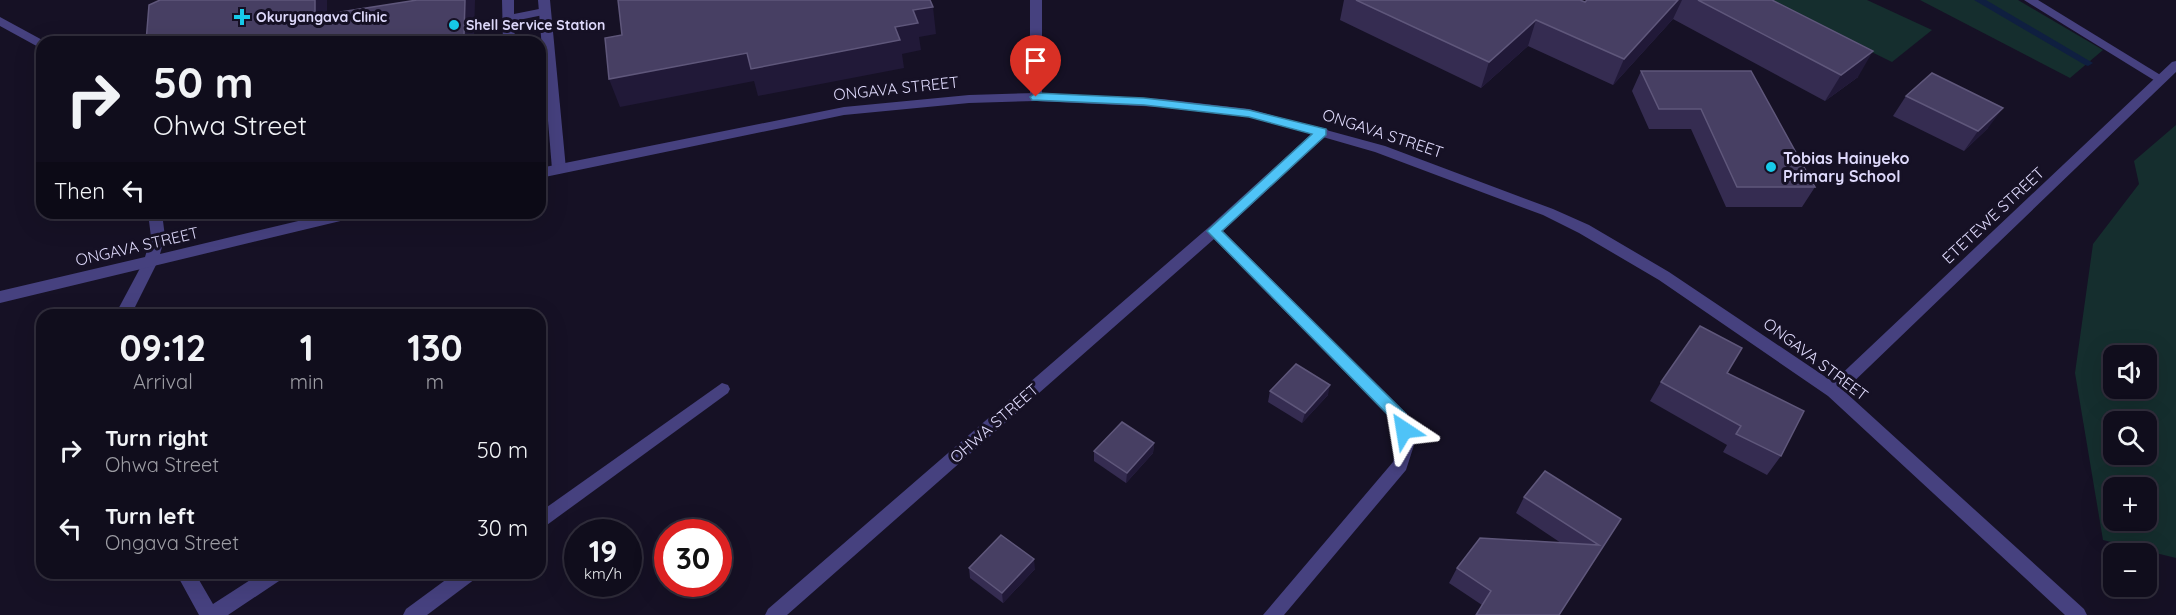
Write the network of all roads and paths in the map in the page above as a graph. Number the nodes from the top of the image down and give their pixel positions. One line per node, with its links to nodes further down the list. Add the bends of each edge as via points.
1 (508, 0): 5 (street)
2 (1036, 0): 11 (street)
3 (2030, 0): 10 (street)
4 (544, 6): 5 (street); 13 (street)
5 (508, 19): 7 (street)
6 (0, 21): 8 (street)
7 (509, 36)
8 (36, 42)
9 (2176, 65): 10 (street, ETETEWE STREET)
10 (2161, 79): 22 (street, ETETEWE STREET)
11 (1036, 97): 12 (street, ONGAVA STREET, via 1162,103 1249,113); 13 (street, ONGAVA STREET, via 927,101 844,111)
12 (1322, 132): 17 (street, OHWA STREET); 22 (street, ONGAVA STREET, via 1478,184 1584,229 1720,311)
13 (559, 169): 14 (street, ONGAVA STREET)
14 (546, 172)
15 (156, 219): 18 (street, via 158,237)
16 (328, 219): 18 (street, ONGAVA STREET)
17 (1214, 231): 29 (street, OHWA STREET); 30 (street, via 1401,418 1407,442 1400,465)
18 (152, 261): 19 (street, ONGAVA STREET); 20 (street)
19 (0, 297)
20 (126, 309)
21 (722, 389): 23 (street)
22 (1834, 391): 31 (street, ONGAVA STREET)
23 (546, 518)
24 (189, 579): 27 (street)
25 (267, 579): 27 (street)
26 (461, 579): 28 (street)
27 (210, 615)
28 (412, 615)
29 (774, 615)
30 (1272, 615)
31 (2078, 615)

